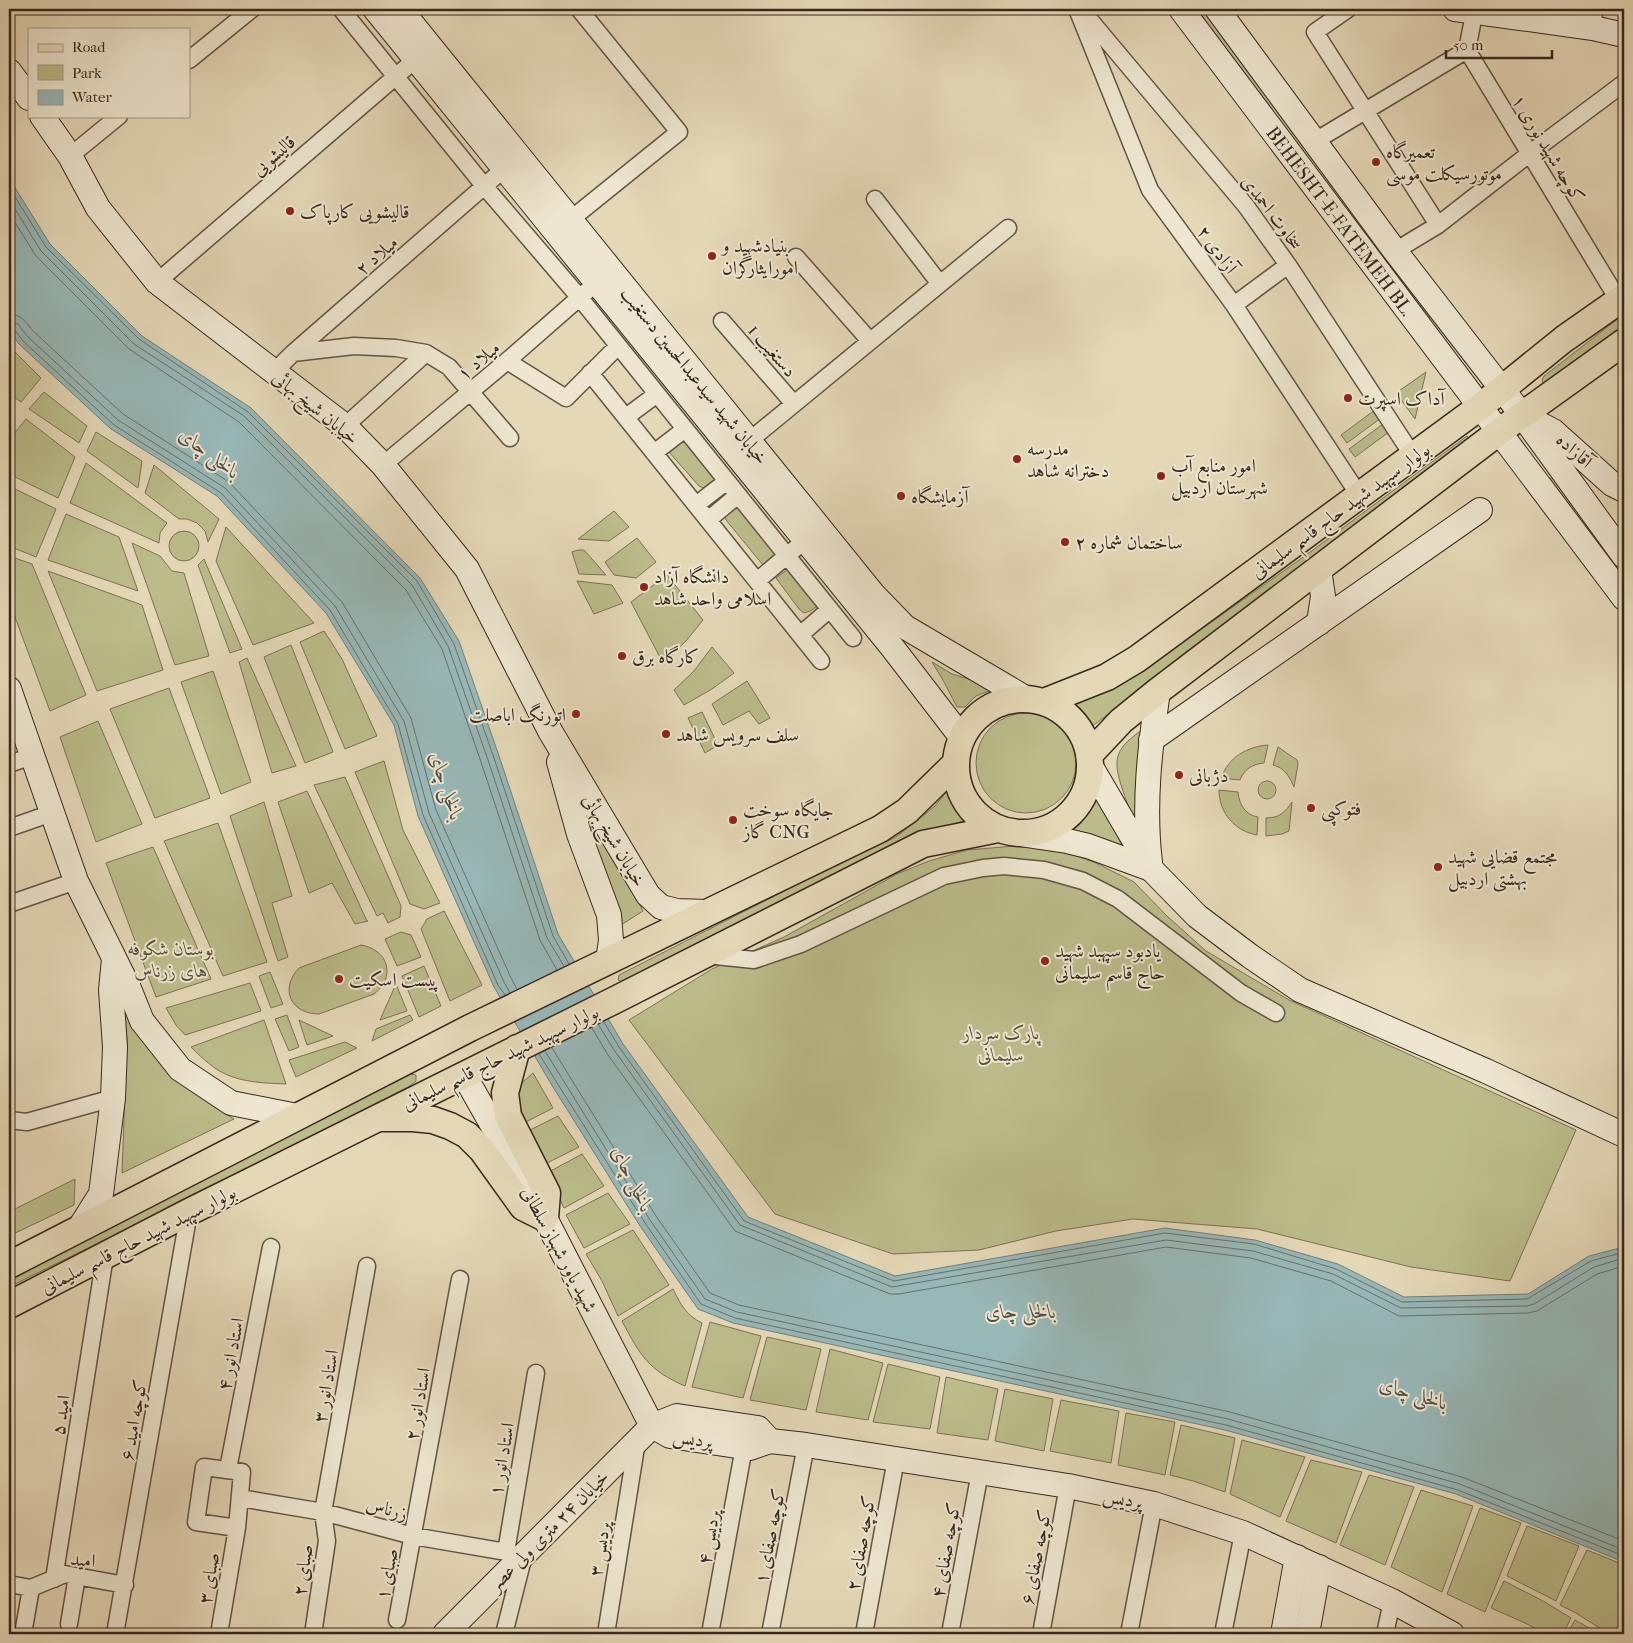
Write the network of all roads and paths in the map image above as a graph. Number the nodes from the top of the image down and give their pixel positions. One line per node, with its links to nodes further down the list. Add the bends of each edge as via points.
1 (252, 9): 14 (street)
2 (341, 9): 17 (street)
3 (375, 9): 15 (street, خیابان شهید سیدعبدالحسین دستغیب)
4 (400, 9): 29 (street, خیابان شهید سیدعبدالحسین دستغیب)
5 (579, 9): 29 (street, via 679,132)
6 (1079, 9): 34 (street, سخاوت احمدی, via 1246,206); 40 (street, آزادی ۲, via 1150,190)
7 (1181, 9): 54 (street, BEHESHT-E-FATEMEH BL.)
8 (1217, 9): 23 (street, BEHESHT-E-FATEMEH BL.)
9 (1348, 9): 20 (street, via 1315,32)
10 (1468, 10): 11 (street); 13 (street)
11 (1594, 18): 12 (street)
12 (1624, 35)
13 (1467, 50): 20 (street); 24 (street, کوچه شهید نوری ۱)
14 (190, 59)
15 (416, 59): 17 (street, قالیشویی); 26 (street, خیابان شهید سیدعبدالحسین دستغیب)
16 (9, 71): 19 (street)
17 (396, 75): 27 (street); 35 (street, قالیشویی)
18 (1624, 83): 24 (street)
19 (28, 97)
20 (1365, 111): 23 (street); 30 (street)
21 (43, 118): 25 (street, خیابان شیخ بهائی)
22 (117, 118): 25 (street)
23 (1315, 142): 32 (street, BEHESHT-E-FATEMEH BL.)
24 (1529, 154): 30 (street); 39 (street, کوچه شهید نوری ۱)
25 (70, 156): 35 (street, خیابان شیخ بهائی, via 98,208)
26 (505, 168): 27 (street, میلاد ۲); 36 (street, خیابان شهید سیدعبدالحسین دستغیب)
27 (484, 187): 38 (street); 45 (street, میلاد ۲)
28 (875, 198): 37 (street)
29 (570, 220): 61 (street, خیابان شهید سیدعبدالحسین دستغیب)
30 (1438, 225): 32 (street)
31 (1008, 228): 37 (street)
32 (1395, 251): 50 (street, BEHESHT-E-FATEMEH BL.)
33 (796, 257): 42 (street)
34 (1288, 265): 40 (street); 63 (street, سخاوت احمدی)
35 (157, 282): 48 (street, خیابان شیخ بهائی)
36 (596, 282): 38 (street, میلاد ۱); 72 (street, خیابان شهید سیدعبدالحسین دستغیب)
37 (940, 284): 42 (street)
38 (580, 298): 44 (street); 47 (street, میلاد ۱)
39 (1622, 299): 50 (main road, بولوار سپهبد شهید حاج قاسم سلیمانی, via 1564,339)
40 (1234, 305): 68 (street, آزادی ۲)
41 (722, 321): 53 (street, دستغیب 1)
42 (870, 342): 53 (street)
43 (1624, 342): 55 (main road, بولوار سپهبد شهید حاج قاسم سلیمانی)
44 (618, 346): 49 (street); 52 (street)
45 (293, 353): 46 (street, via 354,346); 48 (street, میلاد ۲)
46 (426, 353): 51 (street, via 449,367); 57 (street)
47 (508, 361): 49 (street, via 566,398); 51 (street, میلاد ۱)
48 (274, 372): 57 (street, خیابان شیخ بهائی)
49 (590, 373): 56 (street)
50 (1501, 390): 54 (main road, بولوار سپهبد شهید حاج قاسم سلیمانی); 55 (street, BEHESHT-E-FATEMEH BL.)
51 (470, 393): 60 (street); 64 (street, میلاد ۱)
52 (656, 394): 56 (street); 58 (street)
53 (794, 404): 61 (street)
54 (1481, 406): 59 (street, BEHESHT-E-FATEMEH BL.); 63 (main road, بولوار سپهبد شهید حاج قاسم سلیمانی)
55 (1522, 415): 59 (main road, بولوار سپهبد شهید حاج قاسم سلیمانی); 66 (street, آقازاده, via 1553,430 1612,484); 74 (street, BEHESHT-E-FATEMEH BL.)
56 (626, 417): 62 (street)
57 (345, 426): 64 (street, خیابان شیخ بهائی)
58 (685, 429): 62 (street); 65 (street)
59 (1500, 431): 75 (main road, بولوار سپهبد شهید حاج قاسم سلیمانی); 77 (street, BEHESHT-E-FATEMEH BL.)
60 (510, 438)
61 (749, 441): 82 (street, خیابان شهید سیدعبدالحسین دستغیب, via 873,594 898,622)
62 (654, 453): 69 (street)
63 (1414, 456): 68 (main road, بولوار سپهبد شهید حاج قاسم سلیمانی)
64 (383, 465): 88 (street, خیابان شیخ بهائی, via 467,570)
65 (727, 481): 67 (street); 69 (street)
66 (1624, 490)
67 (738, 495): 71 (street); 73 (street)
68 (1360, 495): 87 (main road, بولوار سپهبد شهید حاج قاسم سلیمانی, via 1136,660 1107,676)
69 (696, 505): 71 (street)
70 (1480, 510): 79 (street)
71 (708, 520): 76 (street)
72 (805, 541): 73 (street); 84 (street, خیابان شهید سیدعبدالحسین دستغیب)
73 (787, 555): 76 (street); 78 (street)
74 (1624, 556)
75 (1319, 570): 79 (street, via 1323,596); 86 (main road, بولوار سپهبد شهید حاج قاسم سلیمانی)
76 (757, 581): 80 (street)
77 (1624, 598)
78 (830, 609): 80 (street); 81 (street)
79 (1319, 623): 89 (street)
80 (800, 635): 83 (street)
81 (853, 638)
82 (925, 639): 84 (street, via 925,651 916,661); 87 (street, خیابان شهید سیدعبدالحسین دستغیب)
83 (821, 661)
84 (904, 663): 90 (street, خیابان شهید سیدعبدالحسین دستغیب)
85 (9, 689): 91 (street)
86 (1158, 691): 89 (street); 92 (main road, بولوار سپهبد شهید حاج قاسم سلیمانی, via 1121,722)
87 (1036, 701): 90 (main road, via 1011,700 995,704 970,724); 92 (main road, via 1060,710 1074,722 1084,738)
88 (550, 731): 100 (street, خیابان شیخ بهائی, via 648,895 661,907); 103 (street, خیابان شیخ بهائی, via 579,834 609,915 611,940)
89 (1151, 740): 97 (street, via 1147,832)
90 (959, 750): 96 (main road, via 957,779 962,795 971,810 984,821); 100 (main road, بولوار سپهبد شهید حاج قاسم سلیمانی, via 907,811 880,829)
91 (32, 756): 93 (street); 94 (street)
92 (1090, 760): 96 (main road, via 1088,784 1080,802 1067,817 1032,833); 97 (street)
93 (9, 764)
94 (52, 813): 95 (street); 98 (street)
95 (9, 828)
96 (1006, 831): 97 (street, via 1088,846); 101 (main road, بولوار سپهبد شهید حاج قاسم سلیمانی, via 924,844)
97 (1151, 869): 112 (street, via 1197,916 1300,990)
98 (76, 881): 99 (street); 102 (street)
99 (9, 904)
100 (706, 912): 103 (main road, بولوار سپهبد شهید حاج قاسم سلیمانی)
101 (704, 955): 104 (street, via 754,960 801,944 944,876 983,868 1024,867 1083,880 1118,899 1240,993); 106 (main road, بولوار سپهبد شهید حاج قاسم سلیمانی)
102 (114, 959): 108 (street, via 111,990 115,1046); 109 (street, via 142,1020 180,1069 231,1103)
103 (605, 962): 105 (main road, بولوار سپهبد شهید حاج قاسم سلیمانی)
104 (1276, 1013)
105 (470, 1028): 107 (main road, via 462,1051); 109 (main road, بولوار سپهبد شهید حاج قاسم سلیمانی)
106 (521, 1046): 107 (main road, بولوار سپهبد شهید حاج قاسم سلیمانی); 114 (main road, via 505,1093 508,1116 547,1194)
107 (464, 1075): 110 (main road, بولوار سپهبد شهید حاج قاسم سلیمانی); 114 (street, شهید یاور شهباز سلطانی)
108 (113, 1098): 111 (street, via 26,1122); 115 (street, via 101,1194)
109 (297, 1116): 115 (main road, بولوار سپهبد شهید حاج قاسم سلیمانی)
110 (378, 1118): 113 (main road, بولوار سپهبد شهید حاج قاسم سلیمانی); 114 (main road, via 433,1120 467,1135 523,1206)
111 (9, 1120)
112 (1624, 1135)
113 (189, 1212): 117 (main road, بولوار سپهبد شهید حاج قاسم سلیمانی); 143 (street, کوچه امید ۶)
114 (545, 1218): 123 (street, شهید یاور شهباز سلطانی)
115 (79, 1229): 118 (main road, بولوار سپهبد شهید حاج قاسم سلیمانی)
116 (271, 1248): 128 (street, استاد انور ۴)
117 (105, 1256): 121 (main road, بولوار سپهبد شهید حاج قاسم سلیمانی); 141 (street, امید ۵)
118 (9, 1264)
119 (367, 1266): 133 (street, استاد انور ۳)
120 (460, 1279): 136 (street, استاد انور ۲)
121 (9, 1305)
122 (536, 1373): 137 (street, استاد انور ۱)
123 (644, 1433): 124 (street, پردیس, via 677,1416 758,1428); 126 (street, پردیس); 137 (street, خیابان ۲۴ متری ولی عصر); 154 (street, پردیس ۳)
124 (770, 1440): 125 (street, پردیس); 126 (street, پردیس, via 750,1448)
125 (806, 1445): 127 (street, پردیس); 156 (street, کوچه صفای ۱)
126 (744, 1447): 155 (street, پردیس ۴)
127 (896, 1459): 129 (street, پردیس); 157 (street, کوچه صفای ۲)
128 (228, 1469): 131 (street, via 242,1472); 134 (street, via 204,1467 196,1522)
129 (980, 1472): 130 (street, پردیس); 158 (street, کوچه صفای ۴)
130 (1068, 1486): 132 (street, پردیس); 159 (street, کوچه صفای ۶)
131 (240, 1498): 133 (street, زرناس); 134 (street)
132 (1154, 1504): 135 (street, پردیس); 160 (street)
133 (323, 1512): 136 (street, زرناس); 151 (street, صبای ۲, via 327,1541)
134 (237, 1528): 150 (street, صبای ۳)
135 (1243, 1533): 138 (street, پردیس); 161 (street)
136 (413, 1536): 137 (street, زرناس); 146 (street, صبای ۱)
137 (515, 1554): 152 (street, خیابان ۲۴ متری ولی عصر); 153 (street, استاد انور ۱)
138 (1297, 1557): 139 (street, پردیس); 162 (street)
139 (1319, 1567): 145 (street, پردیس); 163 (street)
140 (77, 1576): 141 (street, امید, via 66,1574); 143 (street, امید); 147 (street)
141 (54, 1579): 144 (street, امید)
142 (9, 1584): 144 (street)
143 (125, 1585): 149 (street, کوچه امید ۶)
144 (31, 1588): 148 (street)
145 (1392, 1600): 164 (street); 165 (street, پردیس)
146 (397, 1620)
147 (69, 1624)
148 (23, 1634)
149 (115, 1634)
150 (219, 1634)
151 (313, 1634)
152 (445, 1634)
153 (504, 1634)
154 (606, 1634)
155 (710, 1634)
156 (770, 1634)
157 (864, 1634)
158 (950, 1634)
159 (1040, 1634)
160 (1129, 1634)
161 (1223, 1634)
162 (1283, 1634)
163 (1307, 1634)
164 (1385, 1634)
165 (1452, 1634)

